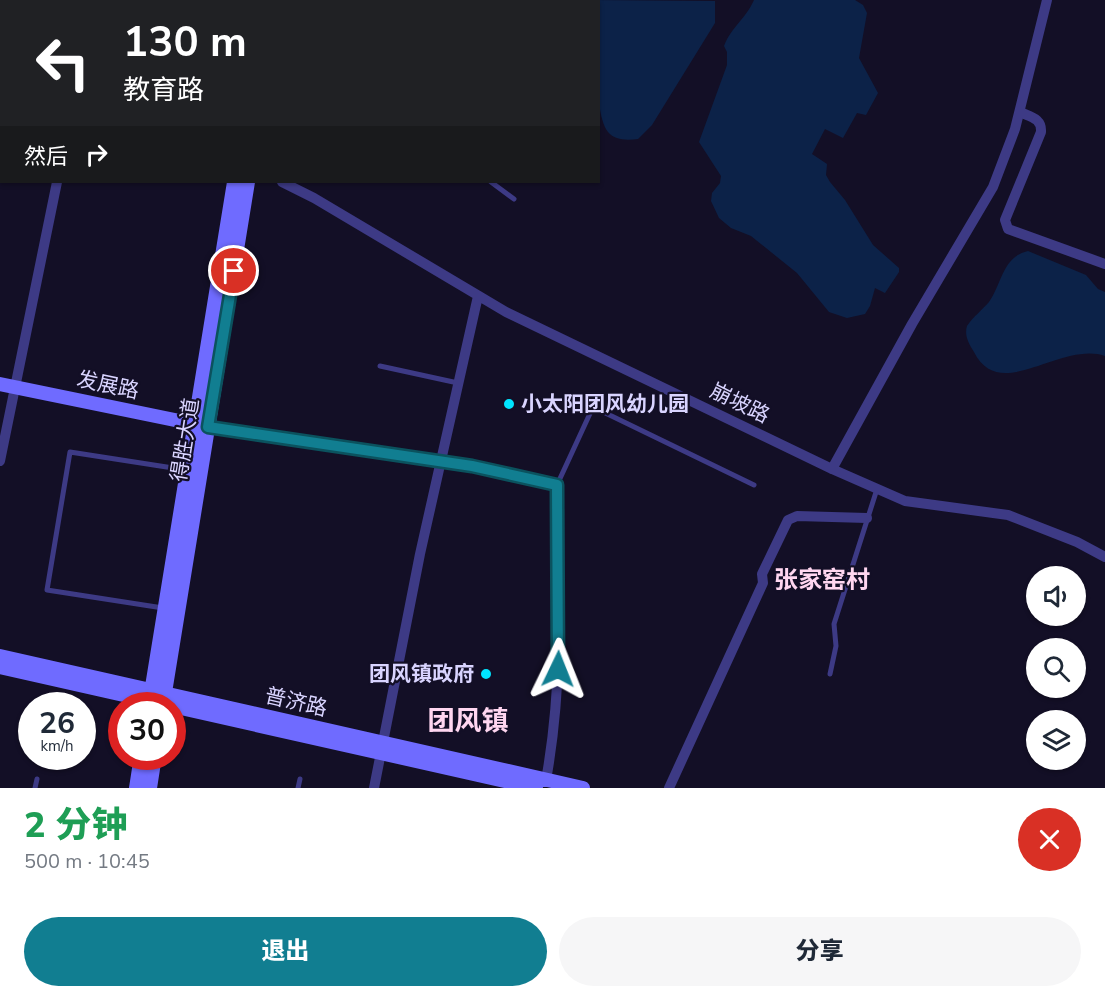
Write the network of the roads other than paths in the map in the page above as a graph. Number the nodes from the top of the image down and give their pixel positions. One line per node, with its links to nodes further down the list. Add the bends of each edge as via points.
1 (1047, 0): 2 (street)
2 (1020, 112): 9 (street, via 1038,120 1041,132 1005,225); 18 (street, via 993,187)
3 (57, 183): 14 (street)
4 (234, 183): 15 (main road, 得胜大道)
5 (248, 183): 15 (main road, 得胜大道)
6 (284, 183): 10 (street, 崩坡路)
7 (493, 183): 8 (lane)
8 (514, 199)
9 (1105, 264)
10 (478, 296): 12 (street); 18 (street, 崩坡路)
11 (380, 366): 12 (lane)
12 (459, 383): 17 (street)
13 (0, 384): 14 (main road, 发展路)
14 (15, 387): 15 (main road, 发展路); 16 (street)
15 (202, 426): 17 (street); 19 (main road, 得胜大道); 32 (main road, 得胜大道)
16 (0, 461)
17 (441, 462): 20 (street); 34 (street)
18 (832, 469): 22 (street, 崩坡路)
19 (187, 470): 25 (main road, 得胜大道); 25 (lane, via 70,452 47,590)
20 (557, 485): 21 (lane, via 594,407); 39 (street, via 556,728)
21 (754, 485)
22 (877, 489): 23 (lane); 24 (street, 崩坡路, via 914,502 1008,515)
23 (867, 518): 28 (lane, via 834,624 836,646); 46 (street, via 797,516 788,520)
24 (1105, 557)
25 (165, 608): 31 (main road, 得胜大道)
26 (0, 656): 30 (main road, 普济路)
27 (0, 667): 29 (main road, 普济路)
28 (830, 674)
29 (118, 692)
30 (129, 692)
31 (161, 692)
32 (162, 692)
33 (186, 706): 34 (main road, 普济路)
34 (382, 748): 39 (main road, 普济路); 44 (street)
35 (139, 770): 41 (main road)
36 (153, 770): 42 (main road)
37 (37, 779): 40 (lane)
38 (300, 779): 43 (lane)
39 (541, 784): 45 (main road, 普济路)
40 (36, 788)
41 (136, 788)
42 (150, 788)
43 (298, 788)
44 (374, 788)
45 (583, 788)
46 (669, 788)

